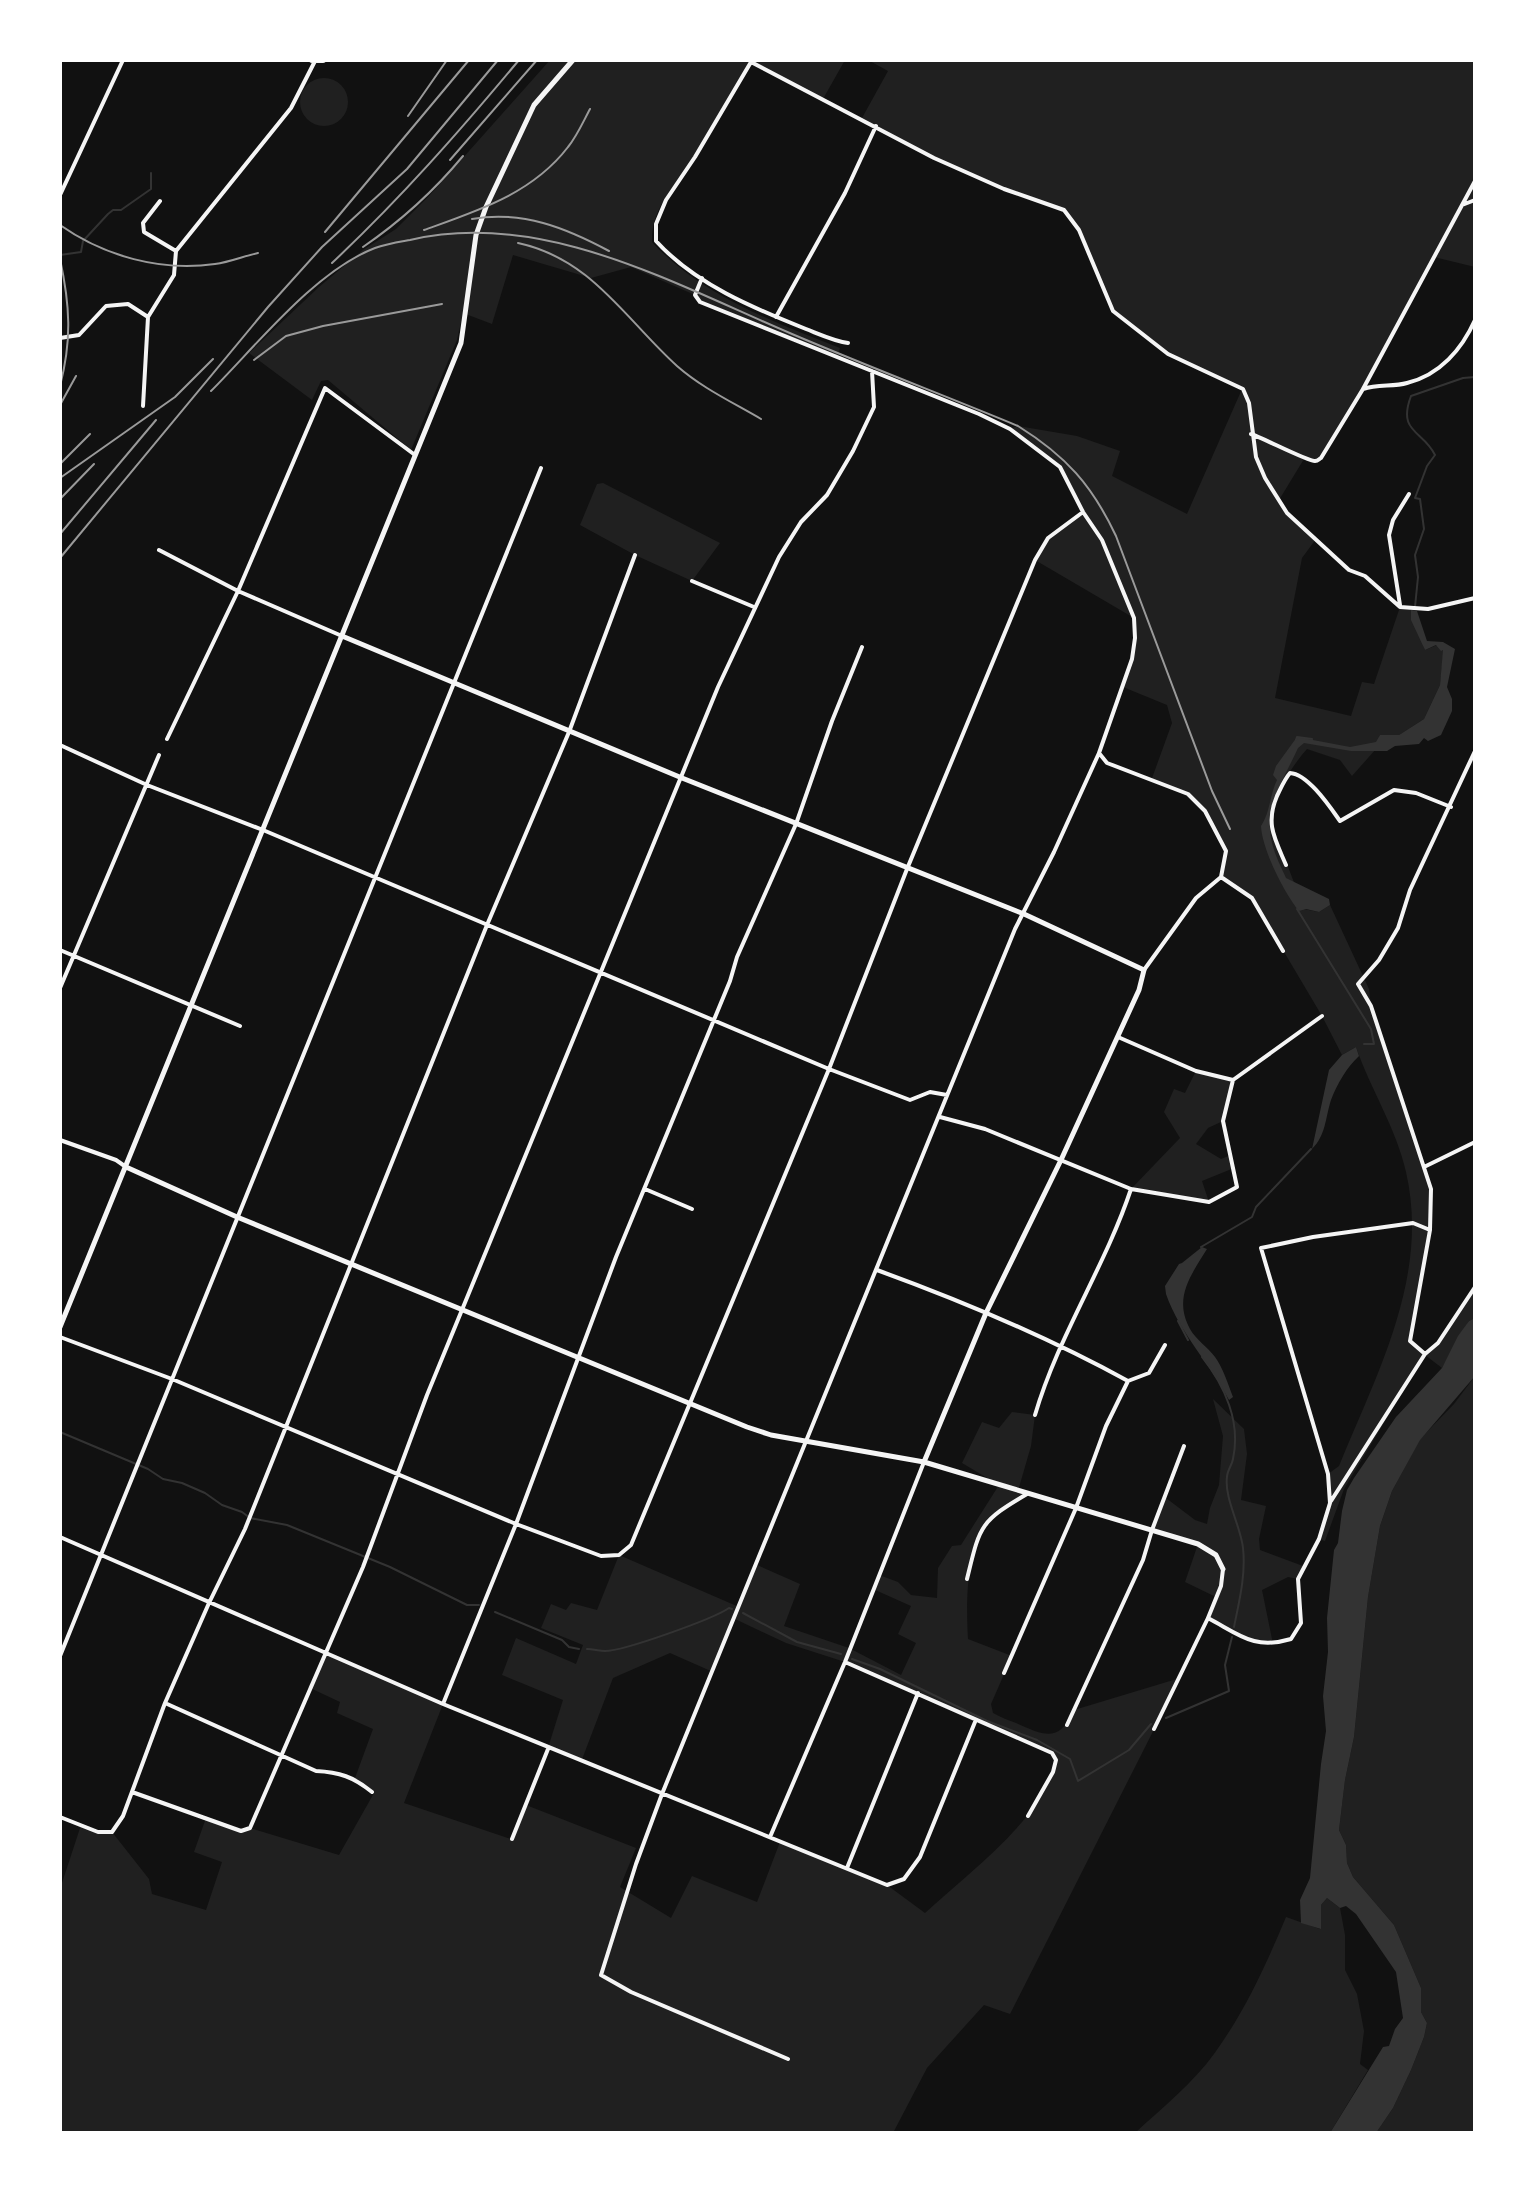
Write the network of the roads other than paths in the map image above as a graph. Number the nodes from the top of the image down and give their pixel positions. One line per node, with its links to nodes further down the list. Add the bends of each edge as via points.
1 (123, 60): 8 (street)
2 (314, 60): 3 (main road); 12 (street, via 291,108)
3 (323, 60)
4 (573, 60): 23 (street, via 534,105 486,207 476,235 461,343)
5 (751, 61): 6 (street); 13 (street, via 656,224 656,241)
6 (876, 126): 15 (street); 22 (street, via 959,170 1064,210 1079,230 1113,311 1168,354 1243,389)
7 (1475, 181): 11 (street)
8 (60, 195)
9 (1475, 200): 11 (street)
10 (160, 201): 12 (street, via 143,223 144,232)
11 (1462, 205): 20 (street)
12 (176, 251): 14 (street, via 174,275)
13 (702, 278): 15 (street); 19 (street, via 695,295 700,302)
14 (148, 317): 17 (street, via 128,304 106,306 79,335); 21 (street)
15 (776, 317): 18 (street)
16 (1475, 320): 20 (street, via 1466,340 1434,370 1405,384)
17 (60, 338)
18 (848, 343)
19 (872, 371): 26 (street, via 1010,429 1060,467); 32 (street, via 874,407 853,451 827,495 801,522)
20 (1363, 389): 22 (street, via 1317,461)
21 (143, 406)
22 (1251, 434): 33 (street, via 1265,478 1287,513 1349,570 1365,576)
23 (415, 455): 30 (street, via 325,388); 34 (street)
24 (541, 468): 36 (street)
25 (1409, 494): 33 (street, via 1389,535)
26 (1083, 512): 41 (street, via 1102,540 1134,618 1132,659); 49 (street, via 1048,538 1035,560)
27 (159, 550): 30 (street)
28 (635, 555): 37 (street)
29 (692, 581): 32 (street)
30 (238, 591): 34 (street); 38 (street)
31 (1475, 598): 33 (street, via 1428,609)
32 (754, 607): 43 (street)
33 (1400, 607)
34 (342, 636): 36 (street); 47 (street)
35 (862, 647): 46 (street)
36 (454, 682): 37 (street); 51 (street)
37 (569, 732): 43 (street); 53 (street)
38 (167, 739)
39 (60, 745): 44 (street)
40 (1475, 751): 45 (street)
41 (1099, 753): 50 (street, via 1107,763 1188,794 1205,811 1226,851); 52 (street)
42 (159, 755): 44 (street)
43 (682, 778): 46 (street); 58 (street)
44 (147, 785): 47 (street); 56 (street)
45 (1451, 807): 48 (street, via 1394,790 1340,821 1323,798 1298,774 1290,773 1270,819); 73 (street, via 1410,890 1398,928 1358,984 1371,1006)
46 (796, 824): 49 (street); 62 (street)
47 (263, 830): 51 (street); 60 (street)
48 (1286, 865)
49 (907, 869): 52 (street); 65 (street)
50 (1221, 877): 55 (street, via 1252,898); 57 (street, via 1196,898)
51 (374, 878): 53 (street); 77 (street)
52 (1024, 914): 57 (street); 67 (street)
53 (487, 925): 58 (street); 79 (street)
54 (60, 950): 56 (street)
55 (1283, 951)
56 (74, 957): 59 (street); 60 (street)
57 (1144, 970): 64 (street)
58 (599, 971): 62 (street); 82 (street)
59 (60, 988)
60 (191, 1005): 63 (street); 72 (street)
61 (1322, 1016): 66 (street)
62 (713, 1022): 65 (street); 74 (street)
63 (240, 1026)
64 (1118, 1037): 66 (street, via 1196,1071); 71 (street)
65 (829, 1069): 67 (street, via 910,1100 930,1092); 92 (street)
66 (1233, 1080): 75 (street, via 1223,1121 1237,1187 1209,1202)
67 (947, 1095): 68 (street)
68 (940, 1117): 71 (street); 80 (street)
69 (60, 1140): 72 (street)
70 (1475, 1142): 73 (street)
71 (1061, 1160): 75 (street); 83 (street)
72 (126, 1167): 77 (street); 84 (street)
73 (1424, 1167): 78 (street, via 1431,1189)
74 (645, 1189): 76 (street); 89 (street)
75 (1131, 1189): 86 (street)
76 (692, 1209)
77 (237, 1217): 79 (street); 90 (street)
78 (1430, 1230): 88 (street, via 1410,1341); 100 (street, via 1413,1223 1261,1248 1328,1474)
79 (352, 1262): 82 (street); 94 (street)
80 (877, 1270): 83 (street); 95 (street)
81 (1475, 1287): 88 (street)
82 (462, 1309): 89 (street); 98 (street)
83 (986, 1313): 86 (street); 97 (street)
84 (60, 1327)
85 (60, 1337): 90 (street)
86 (1060, 1344): 91 (street); 93 (street)
87 (1165, 1345): 91 (street, via 1149,1373)
88 (1425, 1354): 100 (street)
89 (578, 1357): 92 (street); 102 (street)
90 (172, 1379): 94 (street); 105 (street)
91 (1128, 1381): 101 (street)
92 (691, 1403): 95 (street, via 747,1427); 102 (street, via 631,1545 619,1555 601,1556)
93 (1035, 1415)
94 (286, 1428): 98 (street); 108 (street)
95 (808, 1442): 97 (street); 124 (street)
96 (1184, 1446): 103 (street)
97 (924, 1462): 99 (street); 112 (street)
98 (398, 1474): 102 (street); 110 (street)
99 (1027, 1494): 101 (street); 107 (street, via 983,1526)
100 (1330, 1503): 109 (street, via 1298,1579 1301,1623 1291,1639 1273,1644 1251,1641)
101 (1076, 1508): 103 (street); 113 (street)
102 (516, 1524): 116 (street)
103 (1152, 1530): 106 (street, via 1198,1544 1216,1555); 118 (street)
104 (60, 1537): 105 (street)
105 (99, 1555): 108 (street); 111 (street)
106 (1223, 1569): 109 (street)
107 (967, 1579)
108 (209, 1603): 110 (street); 115 (street)
109 (1208, 1618): 119 (street)
110 (326, 1654): 116 (street); 121 (street)
111 (60, 1656)
112 (845, 1662): 114 (street); 127 (street)
113 (1004, 1673)
114 (918, 1693): 117 (street); 129 (street)
115 (165, 1703): 121 (street); 122 (street)
116 (443, 1704): 120 (street)
117 (975, 1722): 125 (street, via 1036,1745 1056,1760); 129 (street, via 920,1857 904,1879 887,1885)
118 (1067, 1725)
119 (1154, 1729)
120 (548, 1748): 124 (street); 128 (street)
121 (281, 1755): 122 (street, via 250,1828 241,1831); 123 (street, via 316,1771 355,1778)
122 (132, 1792): 126 (street, via 112,1832)
123 (372, 1792)
124 (662, 1794): 127 (street); 130 (street, via 601,1975)
125 (1028, 1816)
126 (60, 1817)
127 (770, 1837): 129 (street)
128 (512, 1839)
129 (847, 1868)
130 (788, 2059)

